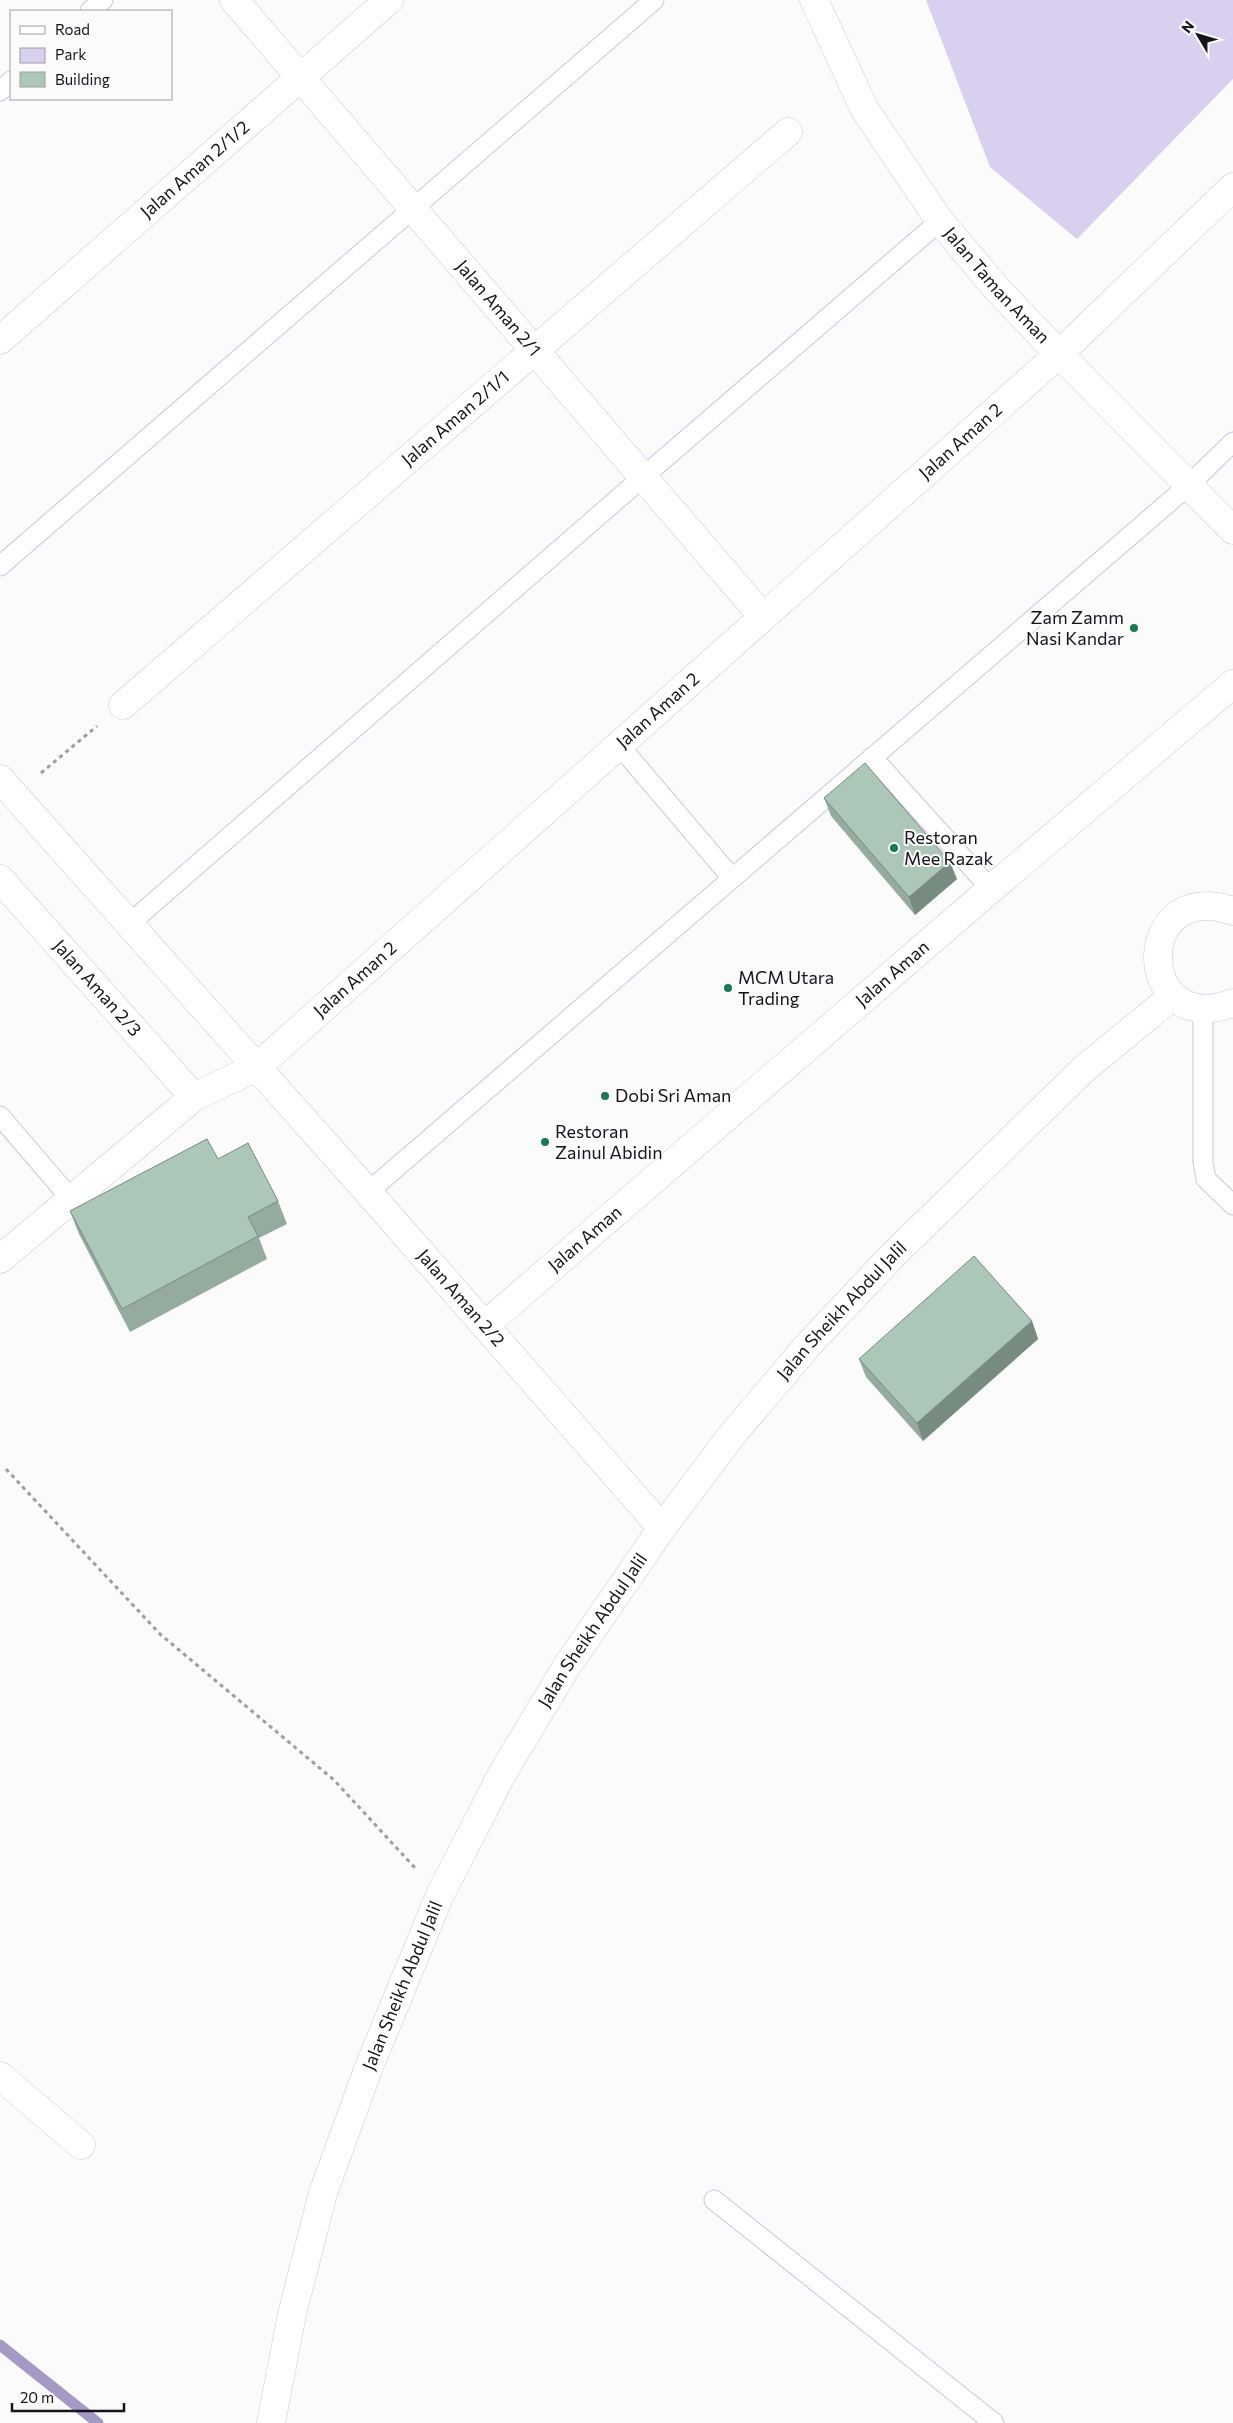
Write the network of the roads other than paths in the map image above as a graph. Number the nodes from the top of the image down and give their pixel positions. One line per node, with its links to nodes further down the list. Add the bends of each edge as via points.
1 (103, 0): 6 (lane)
2 (234, 0): 7 (street, Jalan Aman 2/1)
3 (389, 0): 7 (street, Jalan Aman 2/1/2)
4 (654, 0): 12 (lane)
5 (814, 0): 13 (street, Jalan Taman Aman, via 865,110)
6 (91, 10)
7 (301, 79): 12 (street, Jalan Aman 2/1); 14 (street, Jalan Aman 2/1/2)
8 (10, 82): 9 (lane)
9 (0, 91)
10 (788, 132): 15 (street, Jalan Aman 2/1/1)
11 (1233, 187): 16 (street, Jalan Aman 2)
12 (413, 208): 15 (street, Jalan Aman 2/1); 21 (lane)
13 (940, 221): 16 (street, Jalan Taman Aman, via 996,288); 18 (lane)
14 (0, 340)
15 (534, 350): 18 (street, Jalan Aman 2/1); 24 (street, Jalan Aman 2/1/1)
16 (1059, 354): 19 (street, Jalan Taman Aman); 22 (street, Jalan Aman 2)
17 (1233, 442): 19 (lane)
18 (643, 477): 22 (street, Jalan Aman 2/1); 32 (lane)
19 (1189, 485): 20 (street, Jalan Taman Aman); 26 (lane)
20 (1233, 530)
21 (0, 566)
22 (764, 617): 25 (street, Jalan Aman 2)
23 (1233, 684): 30 (street, Jalan Aman)
24 (123, 705)
25 (619, 745): 28 (lane); 36 (street, Jalan Aman 2)
26 (872, 757): 28 (lane); 30 (lane)
27 (7, 787): 32 (street, Jalan Aman 2/2)
28 (732, 878): 39 (lane)
29 (0, 879): 37 (street, Jalan Aman 2/3)
30 (991, 889): 43 (street, Jalan Aman)
31 (1233, 911): 33 (street, via 1202,905 1186,910 1172,920 1162,934 1157,950 1157,967)
32 (129, 924): 36 (street, Jalan Aman 2/2)
33 (1173, 996): 35 (street, via 1186,1005); 44 (street, Jalan Sheikh Abdul Jalil, via 1084,1068 892,1256 809,1344 732,1435)
34 (1233, 1003): 35 (street)
35 (1203, 1009): 41 (lane, via 1203,1162 1206,1179)
36 (257, 1067): 37 (street, Jalan Aman 2); 39 (street, Jalan Aman 2/2)
37 (194, 1097): 40 (street, Jalan Aman 2)
38 (0, 1116): 40 (lane)
39 (368, 1192): 43 (street, Jalan Aman 2/2)
40 (71, 1199): 42 (street, Jalan Aman 2)
41 (1233, 1205)
42 (0, 1259)
43 (485, 1325): 44 (street, Jalan Aman 2/2)
44 (662, 1528): 48 (street, Jalan Sheikh Abdul Jalil, via 567,1666 502,1774 440,1895 369,2067 323,2193 292,2314)
45 (0, 2076): 46 (street)
46 (81, 2145)
47 (714, 2200): 49 (lane)
48 (271, 2423)
49 (994, 2423)

